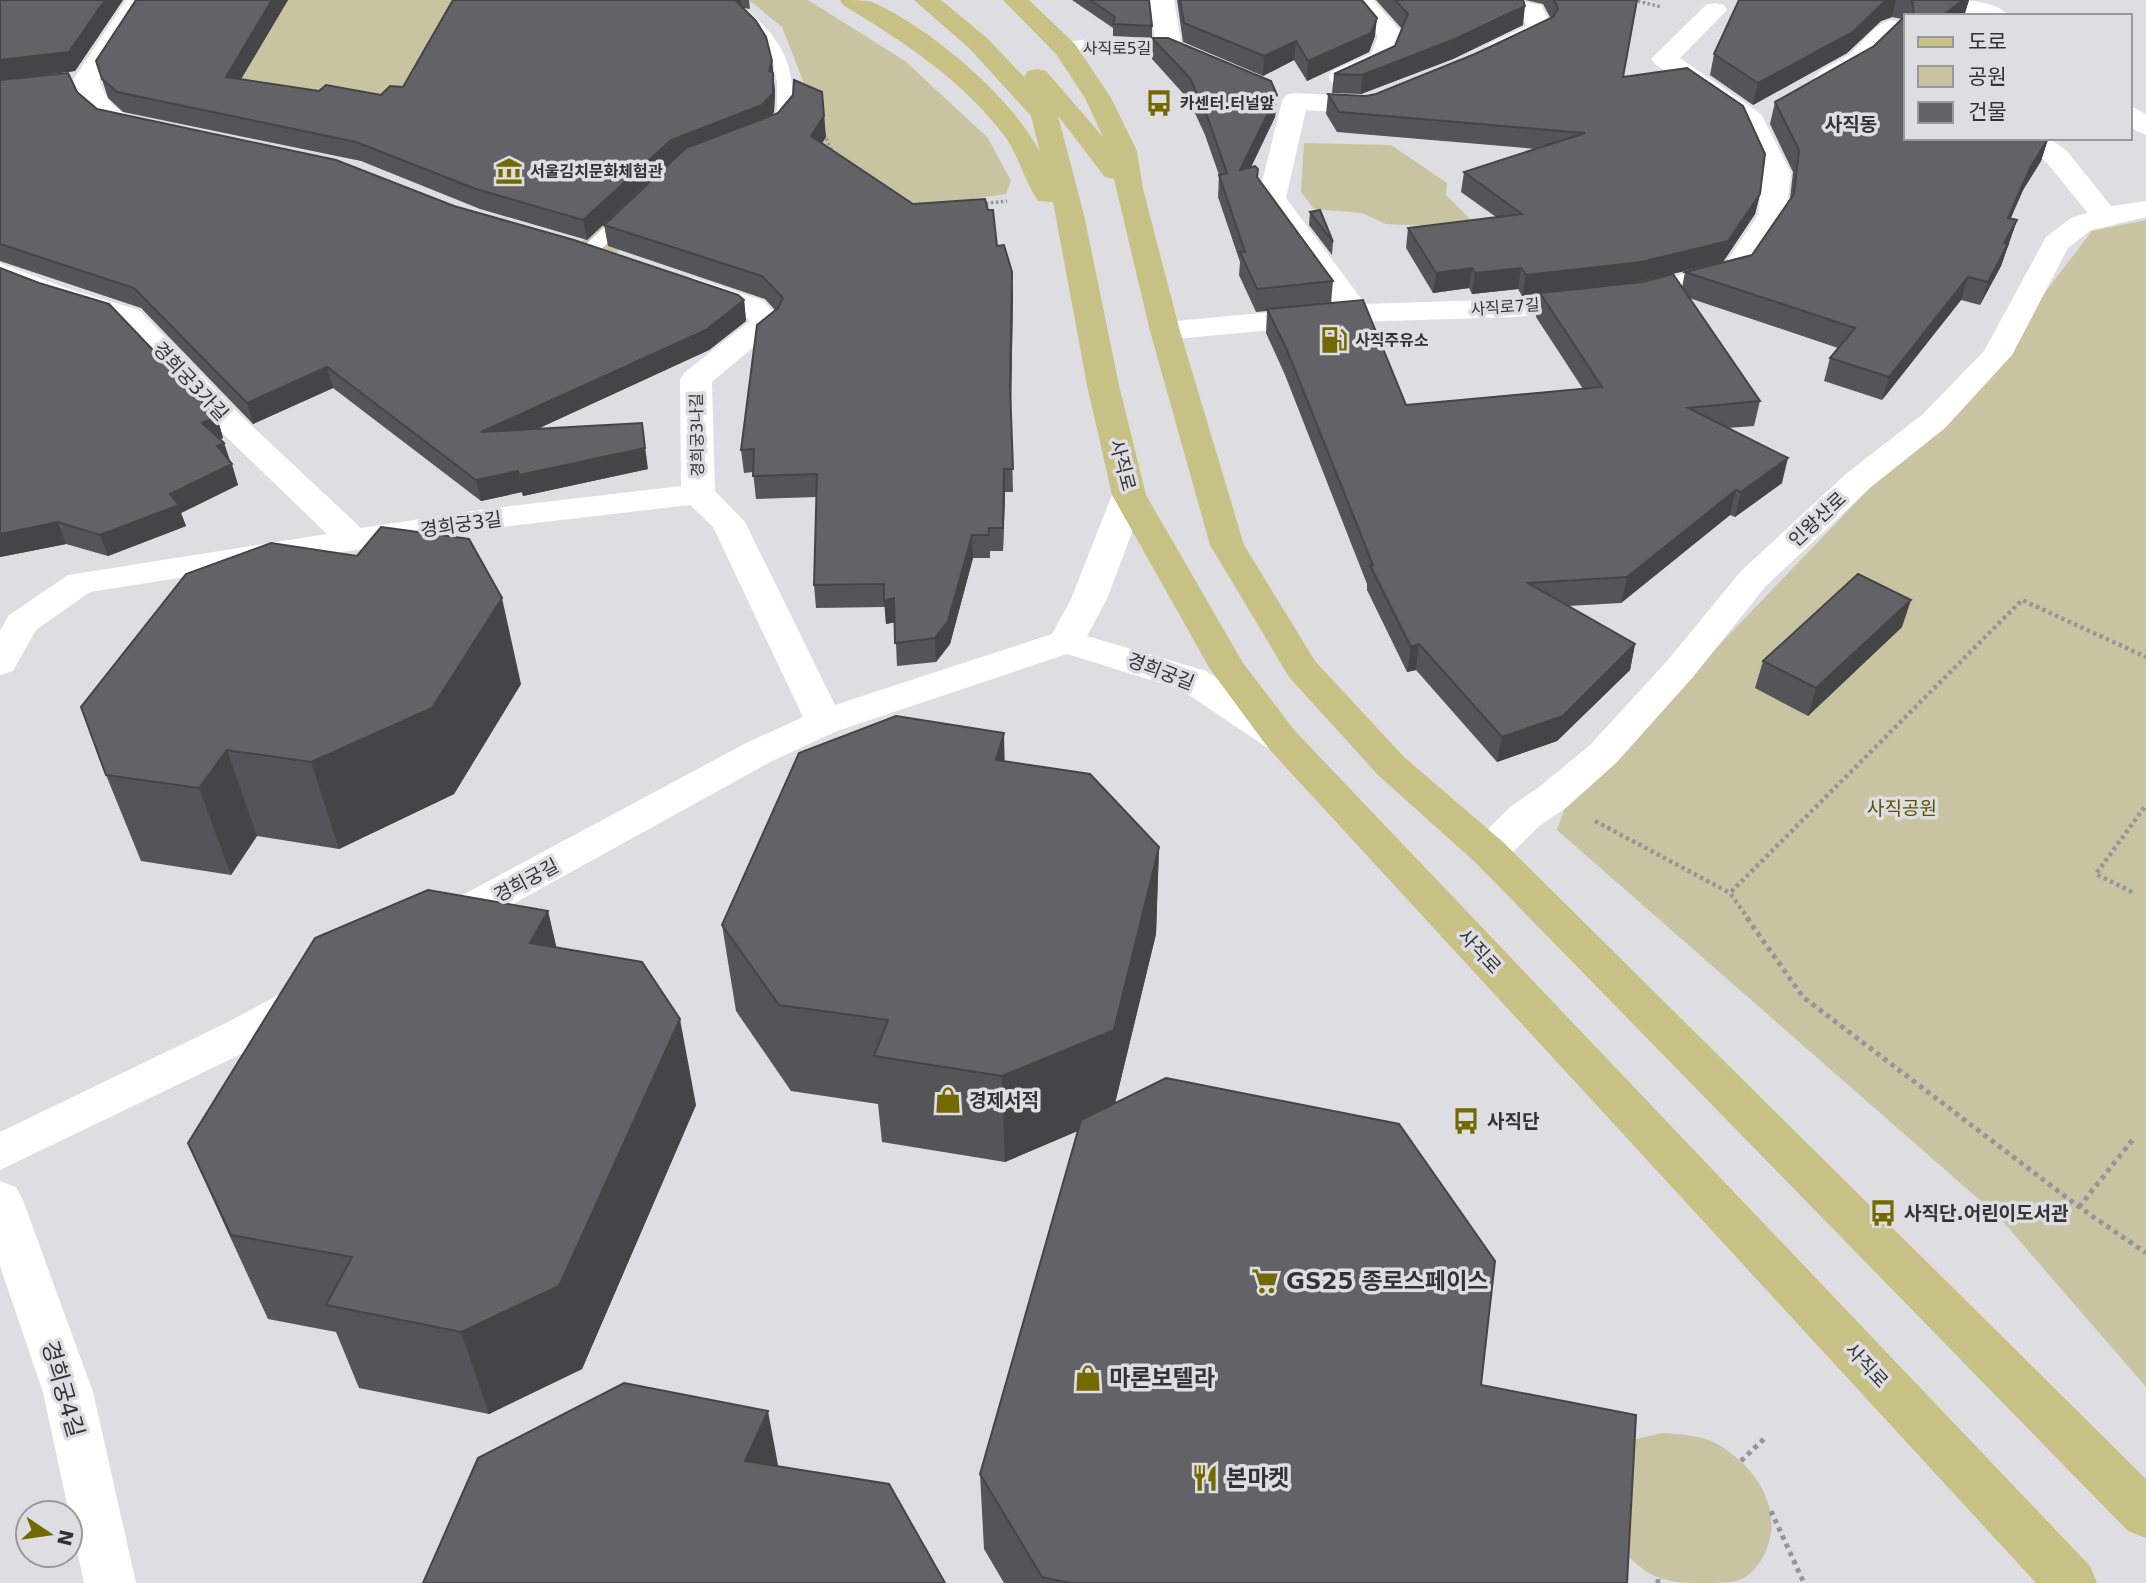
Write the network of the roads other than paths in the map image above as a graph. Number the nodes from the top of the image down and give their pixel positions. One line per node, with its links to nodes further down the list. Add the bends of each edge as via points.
1 (138, 0): 23 (street, via 74,81 113,120)
2 (852, 0): 26 (main road, 사직로, via 916,39 966,78 1019,137)
3 (926, 0): 26 (main road, 사직로, via 978,43 1044,114)
4 (948, 0): 25 (main road, via 1009,48 1076,120)
5 (1015, 0): 15 (main road)
6 (1162, 0): 15 (street, 사직로5길, via 1179,51 1109,46)
7 (1394, 0): 10 (street)
8 (1457, 0): 16 (street, via 1532,10 1540,29)
9 (1956, 0): 13 (street)
10 (1362, 3): 19 (street, via 1391,35 1382,59)
11 (1716, 10): 33 (street, 사직로7길, via 1664,59 1763,114 1777,173 1772,215 1735,270 1637,294 1515,308)
12 (743, 14): 22 (lane, via 762,29 785,68 785,114)
13 (1992, 14)
14 (1904, 30): 17 (street, via 1891,28 1858,60)
15 (1066, 49): 25 (main road, via 1098,99 1123,151)
16 (1474, 61)
17 (1810, 87)
18 (1405, 90): 19 (street, via 1363,105)
19 (1284, 98): 33 (street, via 1272,198)
20 (2132, 116): 21 (street)
21 (2146, 127)
22 (762, 133)
23 (179, 134)
24 (2034, 140): 29 (street, via 2057,156)
25 (1129, 189): 34 (main road)
26 (1060, 206): 36 (main road, 사직로)
27 (635, 208): 30 (lane)
28 (2146, 209): 29 (street, 인왕산로)
29 (2105, 216): 42 (street, 인왕산로, via 2081,224 2056,243 1997,355 1934,421 1859,480 1753,579 1602,754 1524,817)
30 (588, 252)
31 (0, 272): 37 (street, 경희궁3가길, via 128,316 225,418)
32 (664, 278): 35 (street, 경희궁3나길, via 753,307 768,322 696,379)
33 (1357, 313): 34 (street, 사직로7길)
34 (1165, 331): 42 (main road, via 1227,545 1302,669 1391,766)
35 (698, 494): 37 (street, 경희궁3길); 40 (street, via 728,522)
36 (1129, 495): 38 (street, via 1089,599); 41 (main road, 사직로, via 1228,669)
37 (353, 540): 39 (street, 경희궁3길, via 80,583 22,623)
38 (1066, 642): 40 (street, 경희궁길); 41 (street, 경희궁길, via 1193,680)
39 (0, 663)
40 (824, 722): 43 (street, 경희궁길, via 759,752)
41 (1282, 740): 49 (main road, 사직로)
42 (1489, 852): 47 (main road)
43 (407, 944)
44 (336, 983): 45 (street, via 241,1035)
45 (0, 1152)
46 (0, 1200): 48 (street, 경희궁4길, via 68,1392)
47 (2146, 1514)
48 (110, 1583)
49 (2071, 1583)

